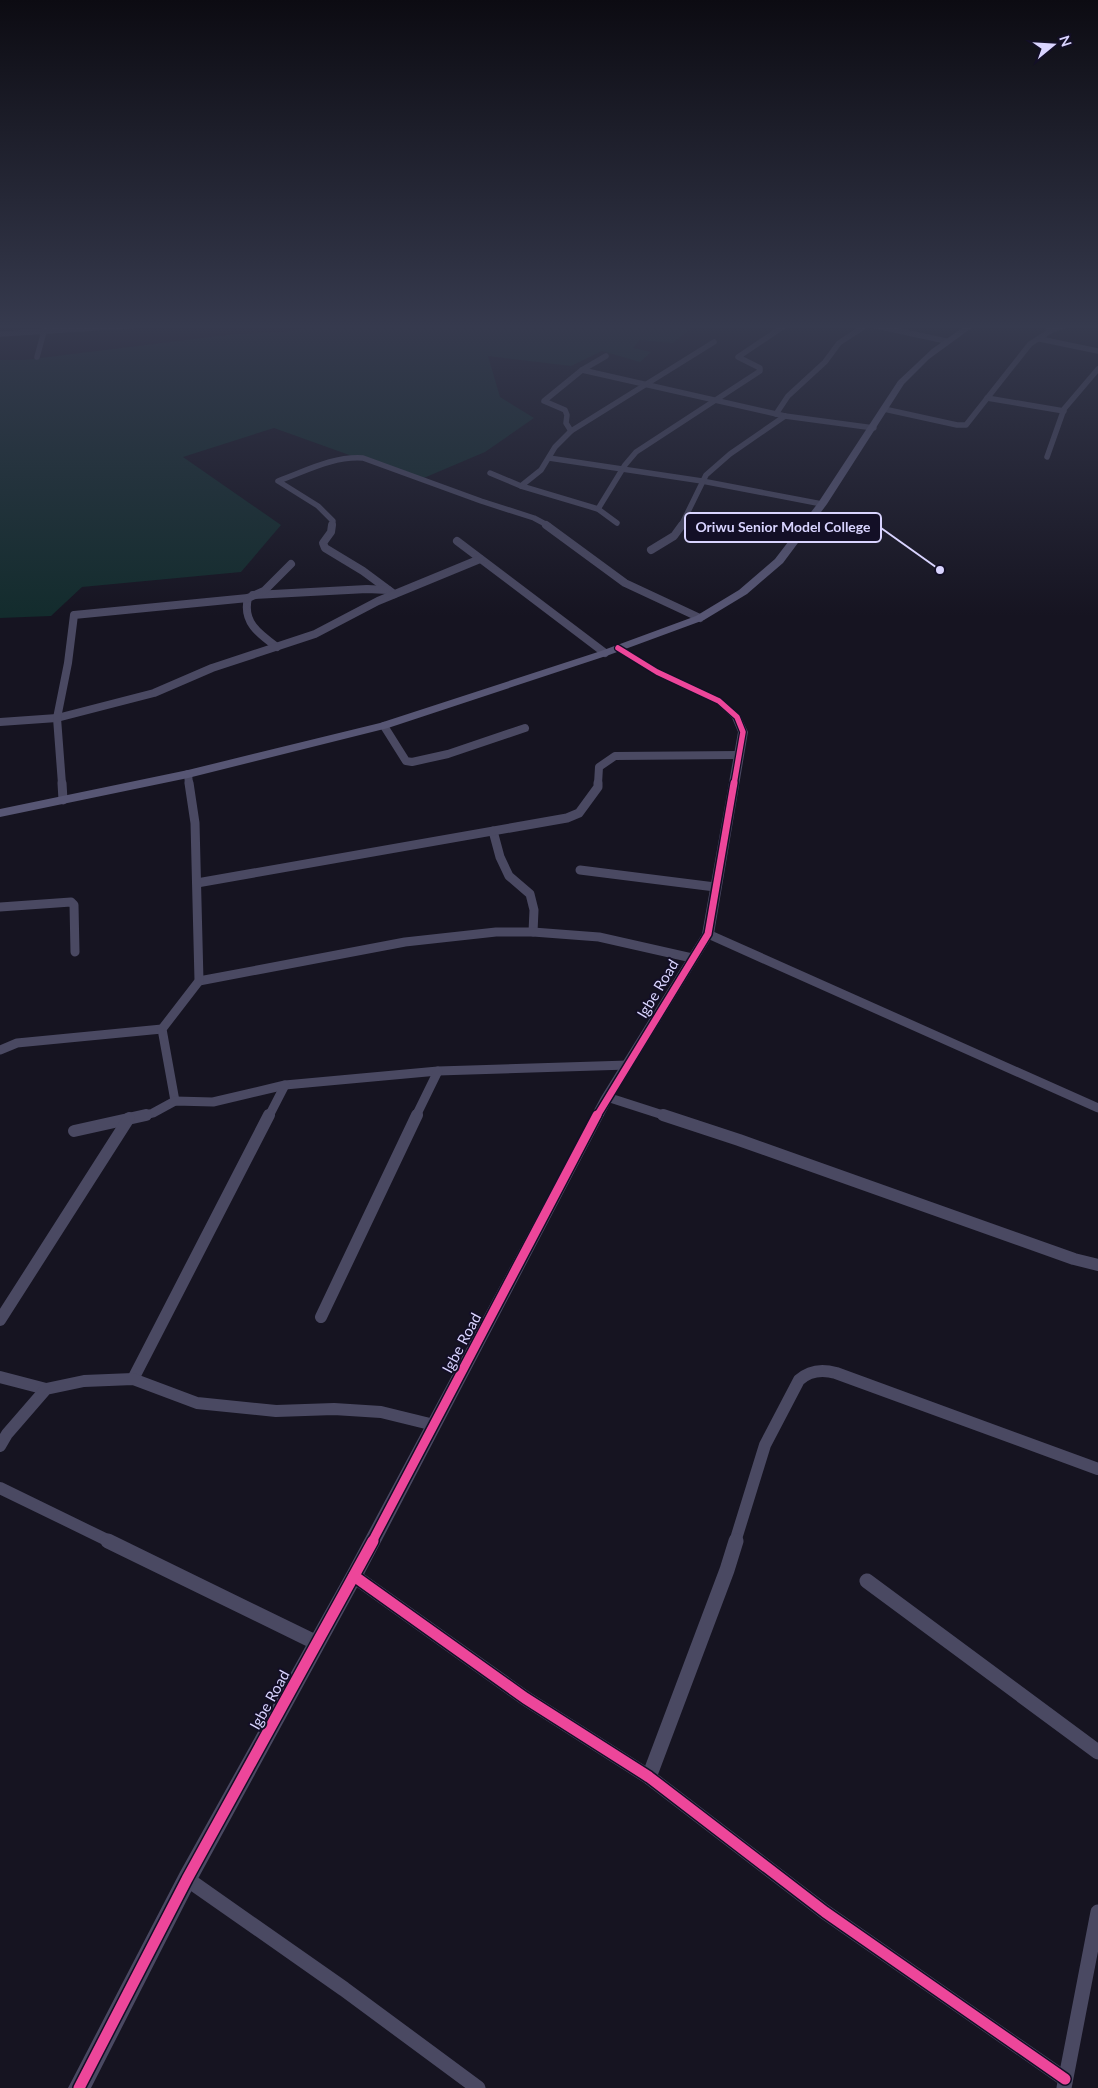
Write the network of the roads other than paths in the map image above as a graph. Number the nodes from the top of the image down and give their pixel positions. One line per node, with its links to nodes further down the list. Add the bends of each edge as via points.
1 (566, 421): 11 (street)
2 (587, 421): 11 (street)
3 (683, 421): 14 (street, via 643,447)
4 (777, 421): 16 (street, via 718,464)
5 (825, 421): 10 (street)
6 (877, 421): 10 (main road)
7 (942, 421): 8 (street, via 963,426)
8 (969, 421)
9 (1060, 421): 12 (street)
10 (874, 428): 18 (main road)
11 (571, 431): 13 (street)
12 (1047, 457)
13 (549, 458): 14 (street); 17 (street, via 541,470)
14 (622, 469): 16 (street); 19 (street, via 607,499)
15 (490, 473): 17 (street)
16 (702, 481): 18 (street); 22 (street, via 674,536)
17 (521, 486): 19 (street)
18 (822, 504): 27 (main road, via 765,575)
19 (598, 509): 20 (street)
20 (617, 523)
21 (457, 541): 23 (street)
22 (650, 550)
23 (480, 559): 25 (street); 29 (street)
24 (291, 564): 26 (street, via 264,591)
25 (391, 592): 26 (street, via 367,589); 27 (street, via 325,548 323,543 331,532 333,521 318,506 278,481 339,460 355,456 363,458 534,518 551,527 625,583); 28 (street, via 315,634)
26 (251, 597): 28 (street, via 246,603 246,618 251,626); 30 (street, via 74,615)
27 (700, 618): 29 (main road)
28 (277, 646): 30 (street, via 212,668 154,693)
29 (612, 651): 32 (main road); 34 (street, Igbe Road, via 729,708 743,732)
30 (57, 718): 31 (street); 36 (street)
31 (0, 722)
32 (384, 726): 33 (street, via 406,761 412,762 448,754); 35 (main road)
33 (525, 728)
34 (739, 755): 38 (street, via 616,756 599,767 598,787 579,813 561,820); 41 (street, Igbe Road)
35 (188, 774): 36 (main road); 40 (street, via 195,823)
36 (63, 800): 37 (main road)
37 (0, 813)
38 (493, 831): 40 (street); 43 (street, via 509,876 530,894 534,910)
39 (580, 870): 41 (street)
40 (197, 883): 47 (street)
41 (715, 887): 44 (street, Igbe Road)
42 (0, 907): 45 (street, via 70,902 74,905)
43 (532, 932): 46 (street, via 598,937); 47 (street, via 496,932 405,942)
44 (708, 934): 46 (street, Igbe Road); 55 (street)
45 (75, 952)
46 (692, 958): 50 (street, Igbe Road)
47 (199, 981): 48 (street)
48 (162, 1029): 49 (street, via 17,1043); 54 (street)
49 (0, 1050)
50 (628, 1066): 51 (street); 53 (street, Igbe Road)
51 (438, 1071): 52 (street); 59 (street)
52 (285, 1085): 54 (street, via 213,1102); 62 (street)
53 (607, 1097): 58 (street); 64 (street, Igbe Road)
54 (175, 1101): 56 (street, via 153,1113)
55 (1098, 1108)
56 (129, 1118): 57 (street); 60 (street)
57 (74, 1131)
58 (1098, 1265)
59 (321, 1317)
60 (0, 1320)
61 (0, 1377): 63 (street)
62 (133, 1379): 63 (street, via 84,1381); 64 (street, via 197,1403 276,1412 334,1409 381,1412)
63 (46, 1390): 65 (street)
64 (434, 1425): 68 (street, Igbe Road)
65 (0, 1446)
66 (1098, 1469): 72 (street, via 836,1373 807,1372 799,1380 765,1445 727,1570)
67 (0, 1488): 70 (street)
68 (354, 1576): 70 (street, Igbe Road); 72 (street, via 525,1698)
69 (867, 1581): 71 (street)
70 (317, 1643): 73 (street, Igbe Road)
71 (1098, 1752)
72 (649, 1777): 75 (street, via 825,1912)
73 (187, 1879): 76 (street, Igbe Road); 77 (street)
74 (1098, 1912): 75 (street)
75 (1065, 2084)
76 (78, 2088)
77 (478, 2088)

